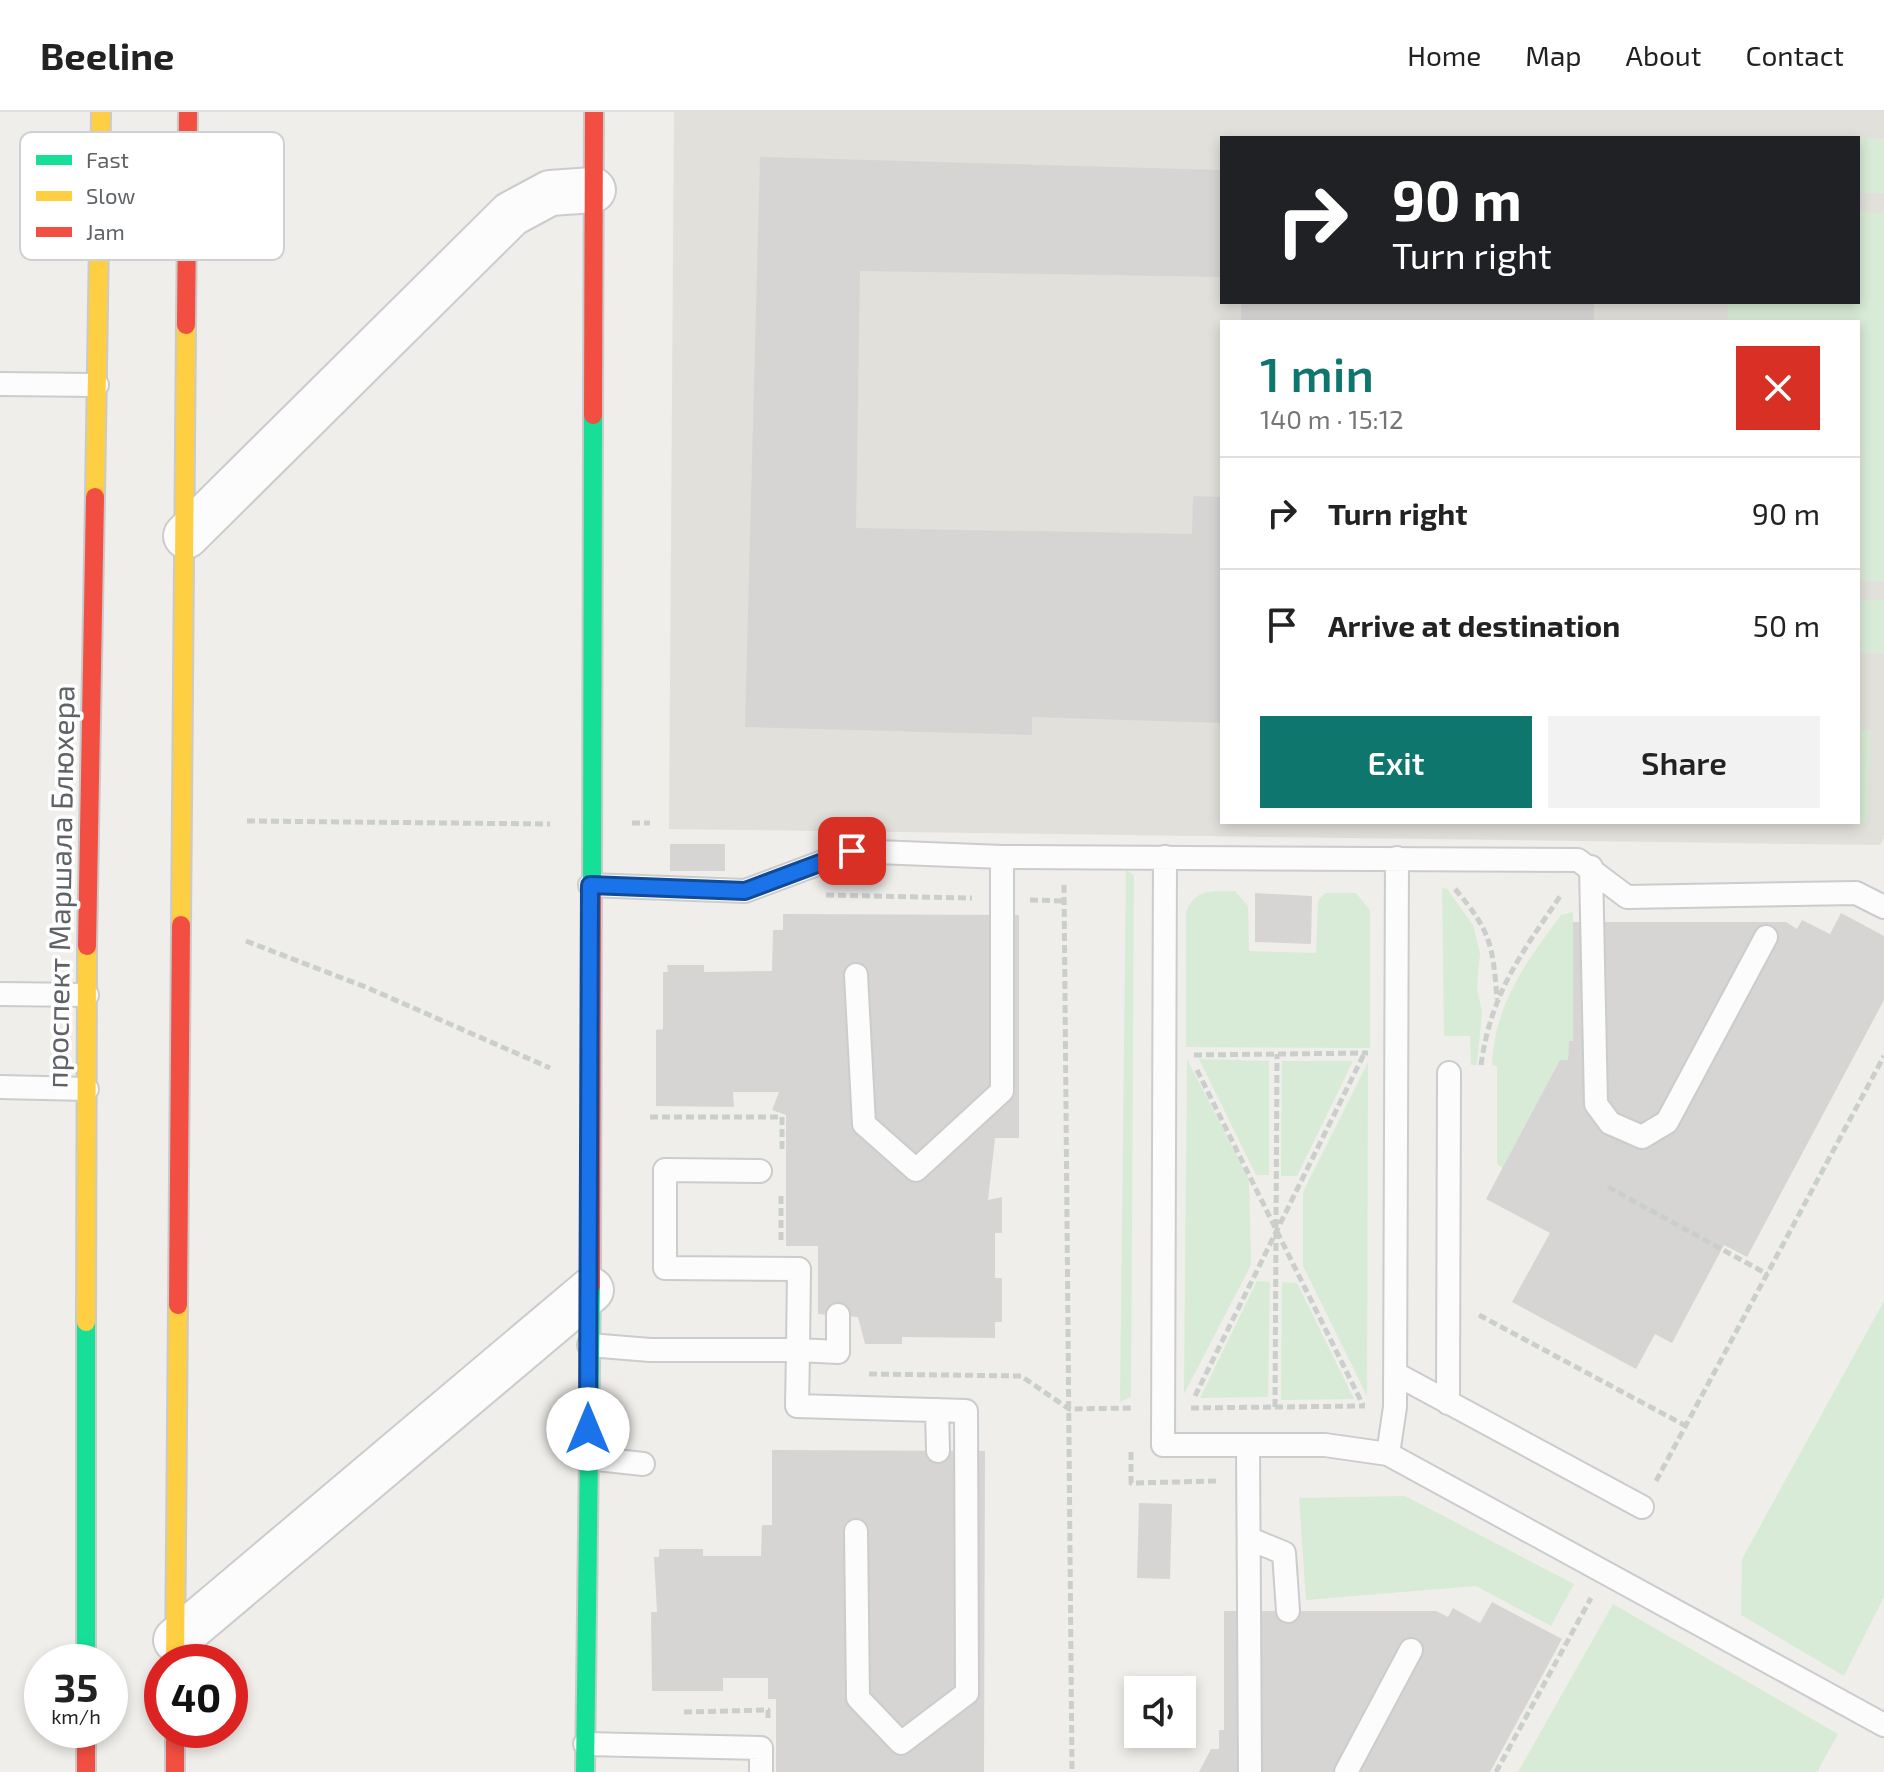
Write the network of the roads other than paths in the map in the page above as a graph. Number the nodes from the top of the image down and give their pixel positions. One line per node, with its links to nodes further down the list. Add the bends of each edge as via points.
1 (101, 112): 4 (main road, проспект Маршала Блюхера)
2 (188, 112): 5 (main road)
3 (594, 112): 6 (main road)
4 (101, 132)
5 (188, 132)
6 (593, 190): 11 (street, via 550,193 511,214); 16 (main road)
7 (99, 260): 10 (main road, проспект Маршала Блюхера)
8 (187, 260): 11 (main road)
9 (0, 384): 10 (lane)
10 (97, 385): 21 (main road, проспект Маршала Блюхера)
11 (186, 536): 43 (main road)
12 (1002, 857): 13 (lane); 16 (lane, via 852,851 745,891); 19 (lane, via 1002,1091 916,1170 864,1124)
13 (1165, 857): 14 (lane); 33 (lane, via 1163,1445)
14 (1397, 858): 15 (lane, via 1578,860); 30 (lane)
15 (1591, 867): 17 (lane, via 1627,897 1856,893); 18 (lane, via 1596,1104 1610,1123 1642,1137 1667,1122)
16 (590, 885): 26 (main road)
17 (1884, 907)
18 (1766, 937)
19 (856, 975)
20 (0, 994): 21 (lane)
21 (87, 995): 24 (main road, проспект Маршала Блюхера)
22 (1449, 1073): 31 (lane)
23 (0, 1087): 24 (lane)
24 (87, 1089): 42 (main road, проспект Маршала Блюхера)
25 (760, 1171): 29 (lane, via 665,1170 665,1268 799,1269)
26 (591, 1290): 28 (main road); 44 (street)
27 (838, 1315): 29 (lane, via 838,1352)
28 (589, 1345): 29 (lane); 36 (main road)
29 (798, 1350): 32 (lane, via 797,1406)
30 (1396, 1374): 31 (lane); 35 (lane)
31 (1448, 1403): 38 (lane)
32 (937, 1410): 34 (lane); 39 (lane, via 966,1411 967,1693 901,1743 858,1698)
33 (1248, 1445): 35 (lane, via 1325,1445); 40 (lane)
34 (938, 1451)
35 (1388, 1454): 46 (lane)
36 (588, 1458): 37 (lane); 47 (main road)
37 (643, 1464)
38 (1642, 1507)
39 (856, 1531)
40 (1250, 1539): 41 (lane, via 1284,1553); 54 (lane)
41 (1288, 1611)
42 (86, 1644)
43 (176, 1644)
44 (184, 1644)
45 (1411, 1650): 55 (lane)
46 (1884, 1725)
47 (585, 1744): 52 (main road); 53 (lane, via 761,1748)
48 (86, 1748): 50 (main road)
49 (175, 1748): 51 (main road)
50 (86, 1772)
51 (175, 1772)
52 (585, 1772)
53 (761, 1772)
54 (1250, 1772)
55 (1346, 1772)

